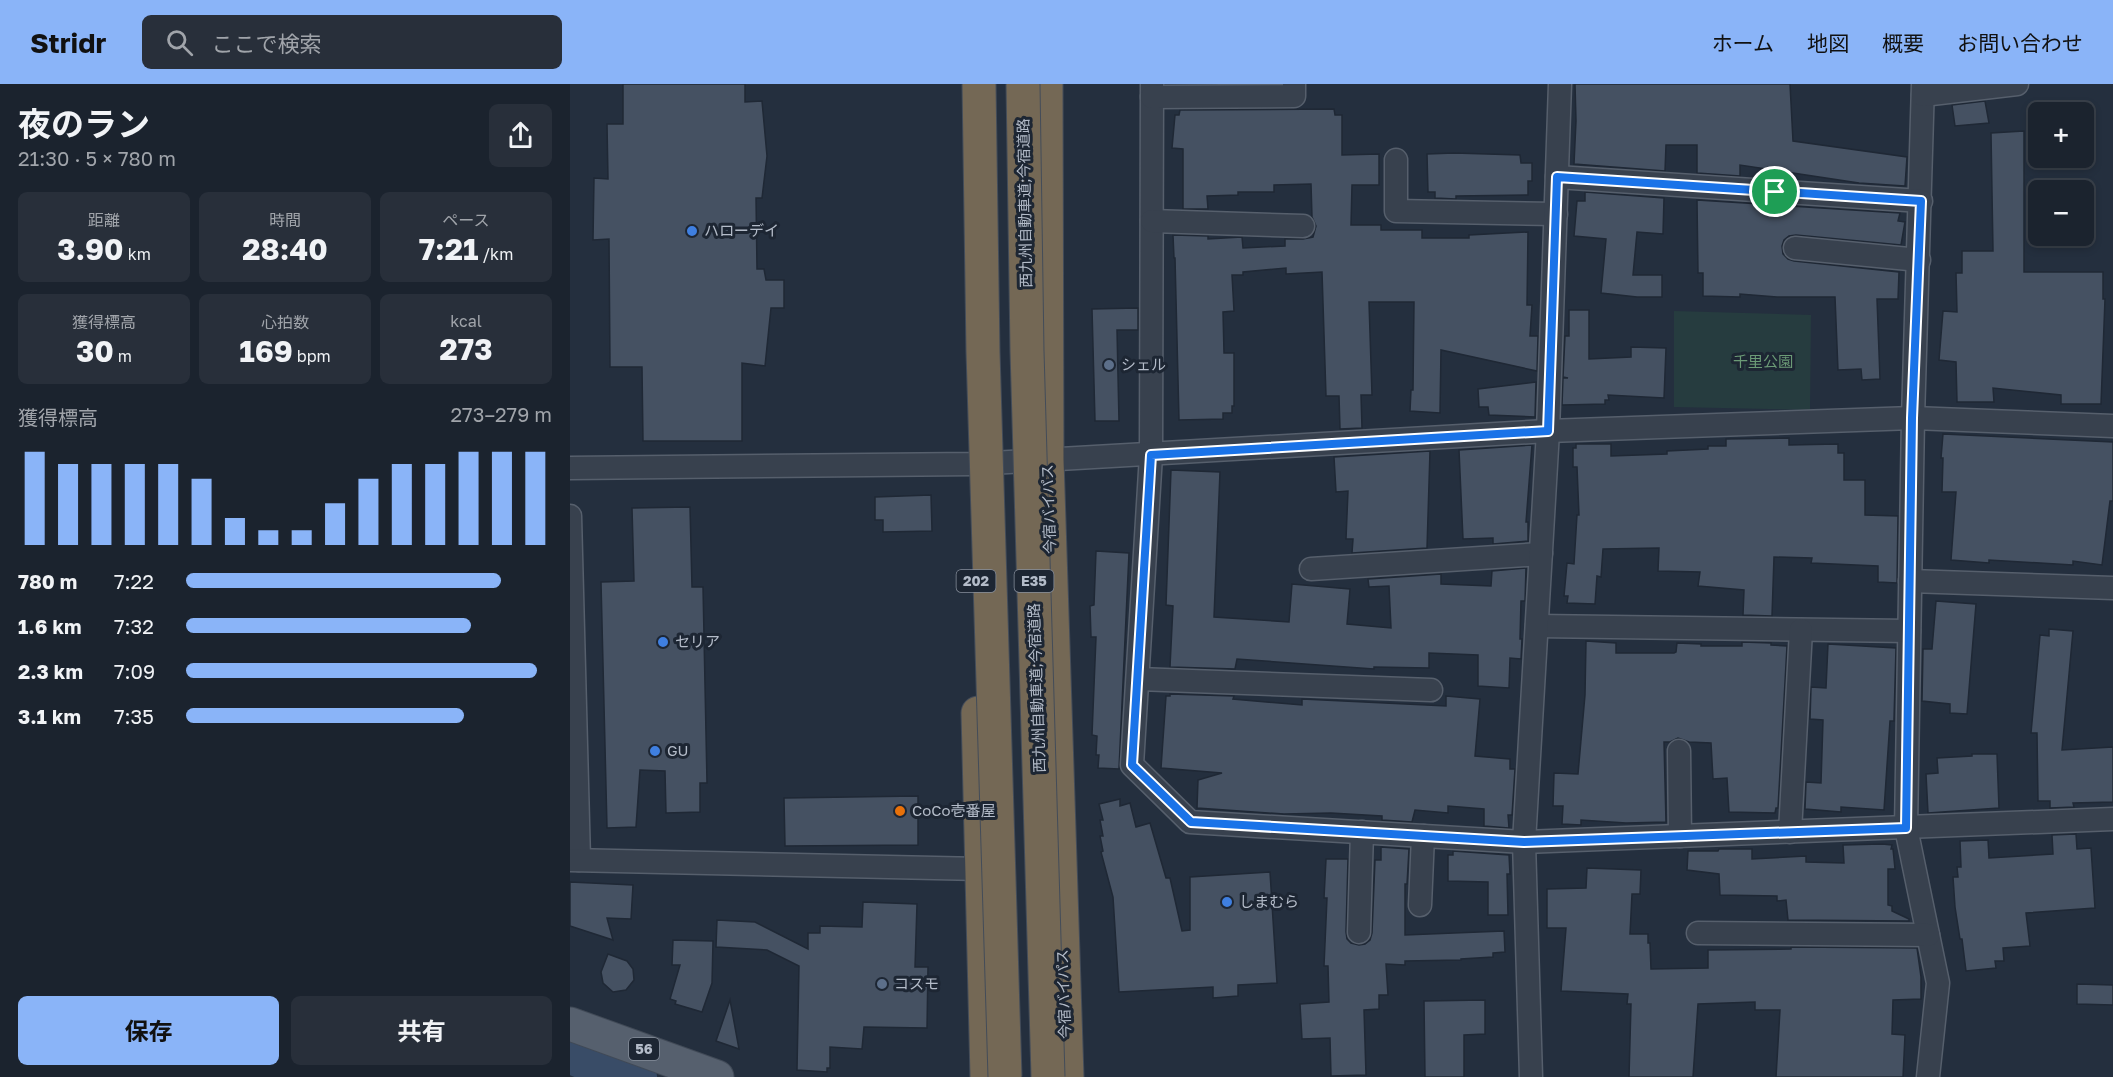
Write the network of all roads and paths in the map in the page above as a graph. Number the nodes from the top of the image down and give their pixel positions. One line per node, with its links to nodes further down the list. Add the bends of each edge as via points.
1 (969, 84): 23 (highway, 202)
2 (979, 84): 52 (highway, bridge)
3 (1023, 84): 53 (highway, 西九州自動車道;今宿道路 / E35, bridge, via 1027,363)
4 (1046, 84): 22 (highway, 今宿バイパス)
5 (1294, 84): 9 (street, via 1294,96)
6 (1560, 84): 11 (street)
7 (2017, 84): 8 (street)
8 (1923, 89): 12 (street)
9 (1152, 91): 14 (street)
10 (1396, 160): 13 (street, via 1396,211)
11 (1557, 177): 12 (street); 13 (street)
12 (1921, 201): 17 (street)
13 (1556, 214): 20 (street)
14 (1152, 221): 15 (street); 21 (street)
15 (1303, 226)
16 (1795, 248): 17 (street)
17 (1919, 260): 18 (street)
18 (1912, 418): 19 (street); 20 (street); 28 (street)
19 (2113, 426)
20 (1548, 431): 21 (street); 26 (street)
21 (1151, 455): 22 (street); 33 (street)
22 (1047, 460): 23 (street); 54 (highway, 今宿バイパス)
23 (973, 464): 24 (street); 44 (highway, 202)
24 (570, 468)
25 (570, 516): 43 (street)
26 (1541, 554): 27 (street); 30 (street)
27 (1311, 569)
28 (1910, 581): 29 (street); 32 (street)
29 (2113, 588)
30 (1537, 626): 31 (street); 42 (street)
31 (1801, 630): 32 (street); 39 (street)
32 (1909, 631): 37 (street)
33 (1138, 679): 34 (street); 38 (street, via 1132,765 1191,822)
34 (1431, 690)
35 (1679, 752): 41 (street)
36 (2113, 819): 37 (street)
37 (1906, 828): 39 (street); 48 (street)
38 (1362, 832): 40 (street); 46 (street)
39 (1791, 832): 41 (street)
40 (1423, 836): 42 (street); 45 (street)
41 (1680, 836): 42 (street)
42 (1524, 842): 55 (street)
43 (575, 860): 44 (street)
44 (981, 869): 51 (highway, 202)
45 (1420, 905)
46 (1359, 932)
47 (1698, 933): 48 (street)
48 (1928, 935): 56 (street, via 1938,983)
49 (570, 1024): 50 (main road, 56)
50 (717, 1077)
51 (987, 1077)
52 (1005, 1077)
53 (1048, 1077)
54 (1067, 1077)
55 (1531, 1077)
56 (1928, 1077)

